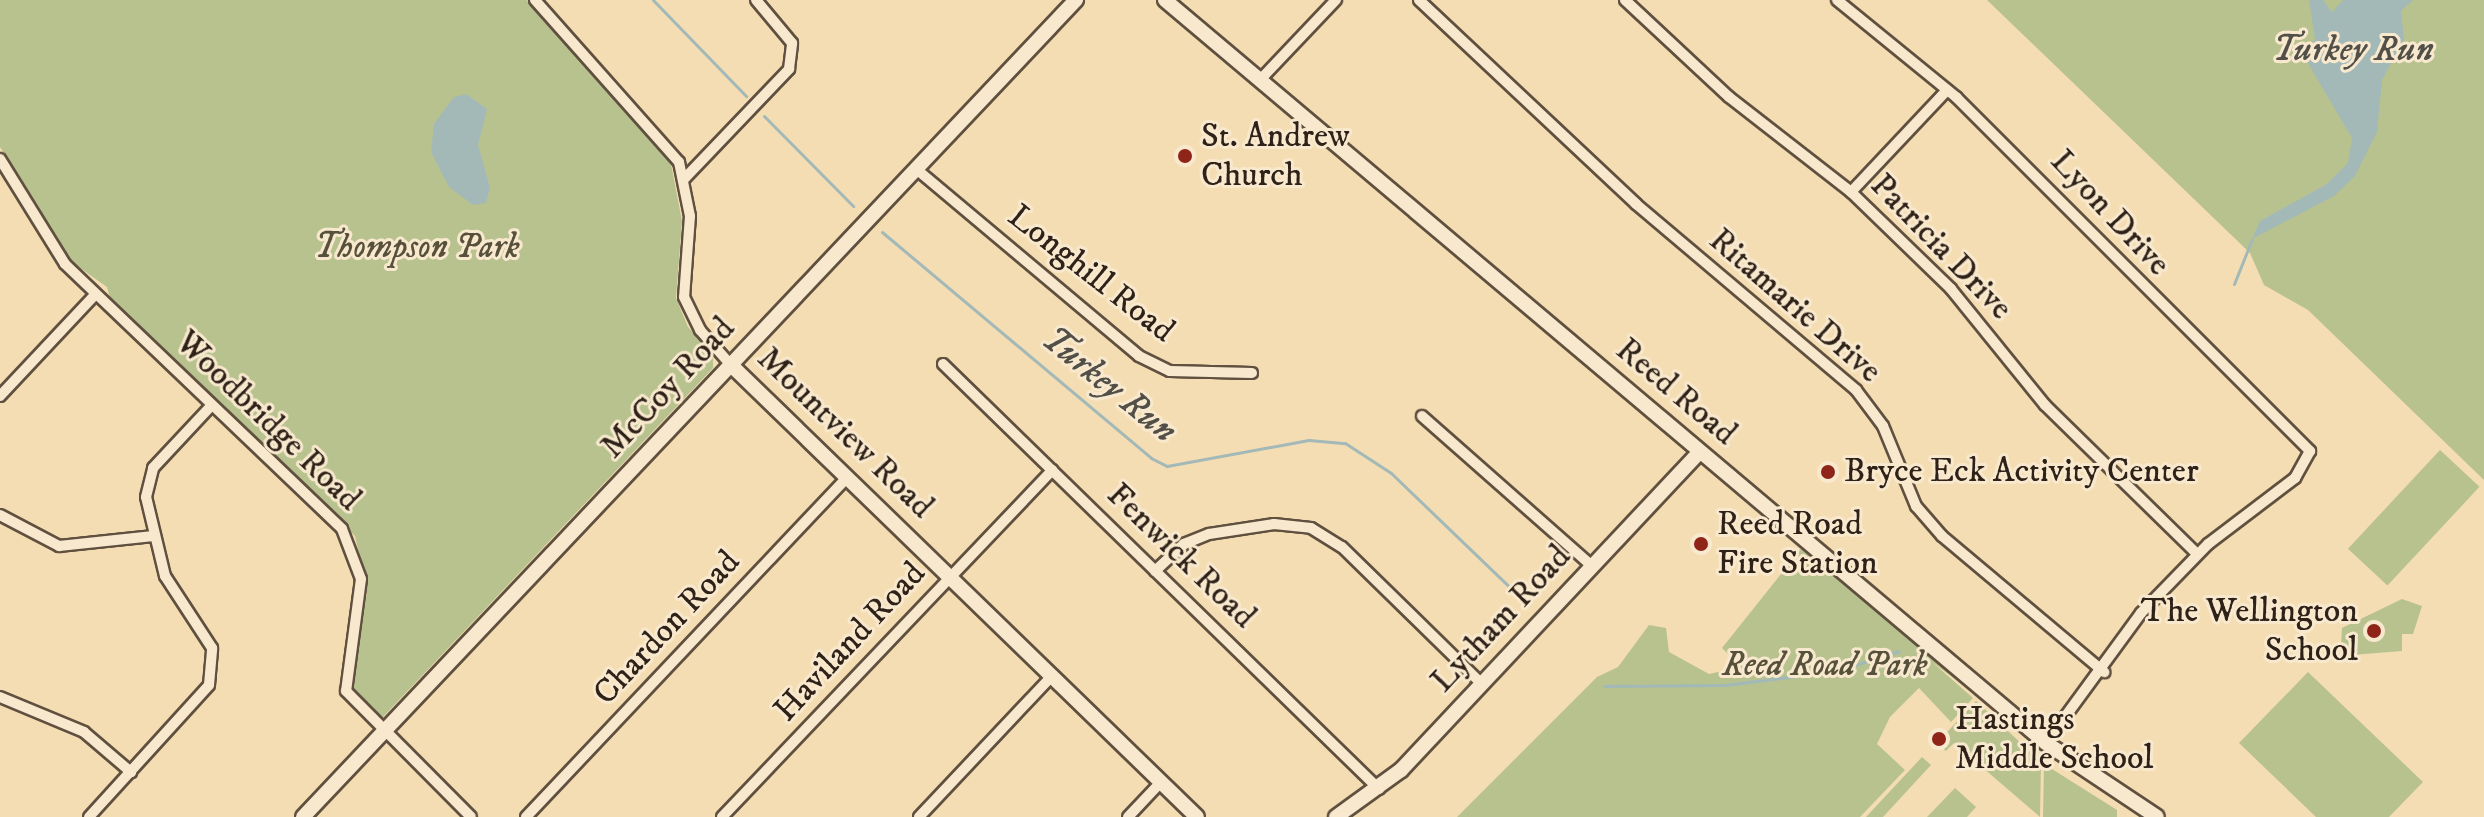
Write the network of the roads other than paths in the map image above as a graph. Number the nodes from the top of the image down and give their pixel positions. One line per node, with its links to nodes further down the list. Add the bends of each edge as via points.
1 (535, 0): 13 (street, via 651,124)
2 (756, 0): 13 (street, via 792,43 789,69)
3 (1076, 0): 12 (main road, McCoy Road)
4 (1165, 0): 9 (main road, Reed Road)
5 (1336, 0): 9 (street)
6 (1419, 0): 31 (street, Ritamarie Drive, via 1636,204 1856,390 1883,426 1916,506 1942,536)
7 (1625, 0): 14 (street, Patricia Drive, via 1729,97)
8 (1837, 0): 10 (street, Lyon Drive)
9 (1259, 81): 22 (main road, Reed Road)
10 (1947, 90): 14 (street); 27 (street, Lyon Drive, via 2308,447 2307,464 2295,478)
11 (0, 159): 15 (street, Woodbridge Road, via 51,247)
12 (915, 168): 17 (main road, McCoy Road); 18 (street, Longhill Road, via 1139,356 1170,371)
13 (685, 178): 17 (street, Mountview Road, via 684,297 700,330)
14 (1851, 192): 27 (street, Patricia Drive, via 1968,307 2045,405)
15 (95, 295): 19 (street); 20 (street, Woodbridge Road)
16 (943, 364): 23 (street, Fenwick Road)
17 (731, 365): 24 (main road, Mountview Road); 35 (main road, McCoy Road)
18 (1252, 373)
19 (0, 396)
20 (212, 405): 26 (street, via 153,468 146,497); 35 (street, Woodbridge Road, via 352,544 361,579 345,682 352,701)
21 (1422, 416): 28 (street)
22 (1700, 452): 28 (main road, Lytham Road); 36 (main road, Reed Road)
23 (1052, 470): 29 (street, Fenwick Road); 30 (street, Haviland Road)
24 (848, 477): 30 (main road, Mountview Road); 44 (street, Chardon Road)
25 (0, 515): 26 (street, via 59,546)
26 (153, 536): 37 (street, via 169,584 206,634 212,673 196,705)
27 (2197, 554): 31 (street, via 2141,613)
28 (1592, 566): 33 (main road, Lytham Road)
29 (1155, 571): 33 (street, via 1184,544 1209,534 1274,524 1311,528 1342,547); 39 (street, Fenwick Road)
30 (950, 577): 32 (main road, Mountview Road); 45 (street, Haviland Road)
31 (2104, 672): 36 (street)
32 (1052, 676): 38 (main road, Mountview Road); 46 (street)
33 (1481, 683): 39 (main road, Lytham Road)
34 (0, 697): 37 (street, via 84,732)
35 (382, 733): 42 (main road, McCoy Road); 43 (street, Woodbridge Road)
36 (2046, 743): 40 (main road, Reed Road)
37 (131, 772): 41 (street)
38 (1161, 782): 47 (street); 48 (main road, Mountview Road)
39 (1379, 789): 49 (main road, Lytham Road)
40 (2136, 813): 50 (main road, Reed Road)
41 (89, 817)
42 (303, 817)
43 (471, 817)
44 (526, 817)
45 (722, 817)
46 (919, 817)
47 (1128, 817)
48 (1197, 817)
49 (1336, 817)
50 (2157, 817)

